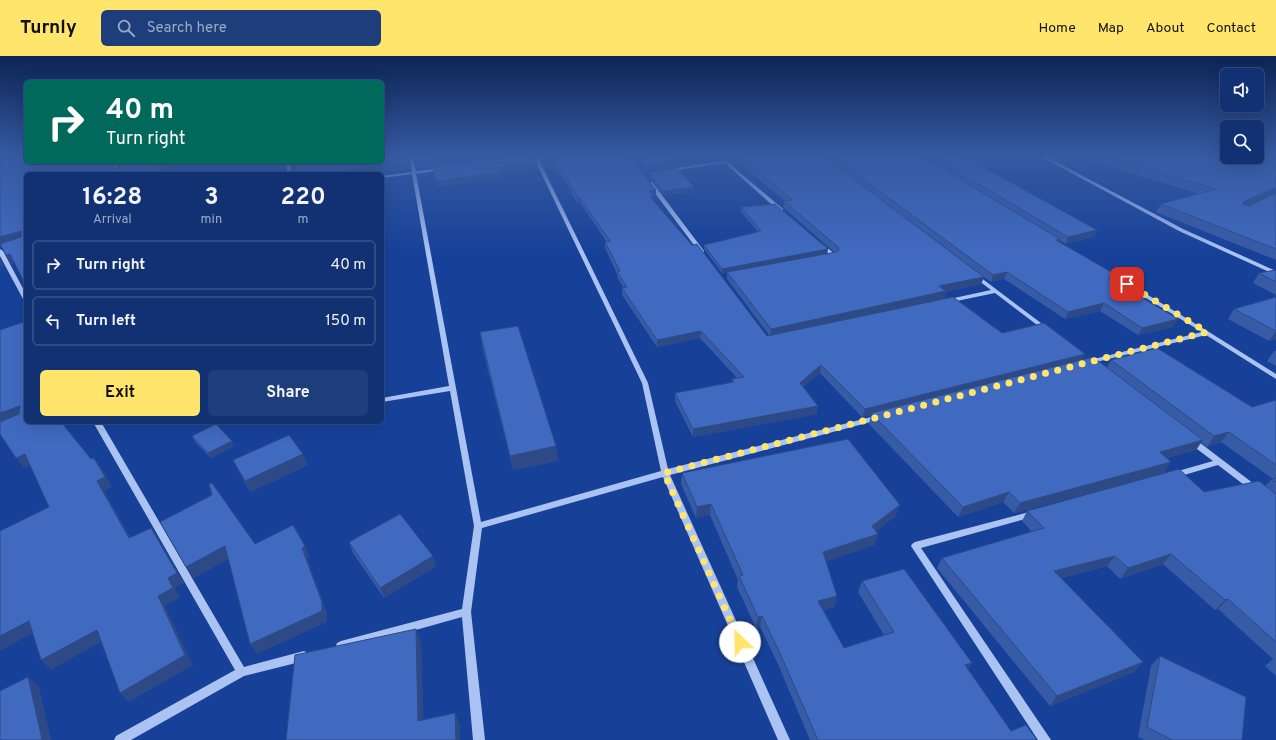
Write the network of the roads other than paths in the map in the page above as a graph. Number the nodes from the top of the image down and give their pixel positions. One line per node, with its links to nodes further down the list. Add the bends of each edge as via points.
1 (418, 188): 22 (street)
2 (550, 188): 28 (street, via 645,383)
3 (654, 188): 11 (street)
4 (756, 188): 6 (street)
5 (1102, 188): 14 (street, via 1181,230)
6 (786, 214)
7 (816, 240): 10 (street, via 834,256)
8 (6, 248): 9 (street)
9 (0, 250): 16 (street)
10 (827, 258)
11 (706, 259)
12 (1105, 271): 18 (street)
13 (970, 272): 15 (street)
14 (1276, 273)
15 (996, 291): 17 (street); 19 (street)
16 (24, 296)
17 (942, 302)
18 (1207, 332): 20 (street); 21 (street)
19 (1052, 333)
20 (1087, 362)
21 (1276, 377)
22 (453, 388): 23 (street); 32 (street)
23 (384, 400)
24 (888, 414): 28 (street)
25 (98, 424): 36 (street)
26 (1189, 438): 27 (street)
27 (1220, 462): 29 (street); 30 (street)
28 (664, 473): 32 (street); 39 (street)
29 (1167, 477)
30 (1264, 495)
31 (1045, 510): 40 (street, via 915,546)
32 (478, 526): 33 (street)
33 (466, 612): 34 (street); 38 (street)
34 (332, 648)
35 (317, 652): 36 (street)
36 (242, 672): 37 (street)
37 (120, 740)
38 (479, 740)
39 (784, 740)
40 (1045, 740)

